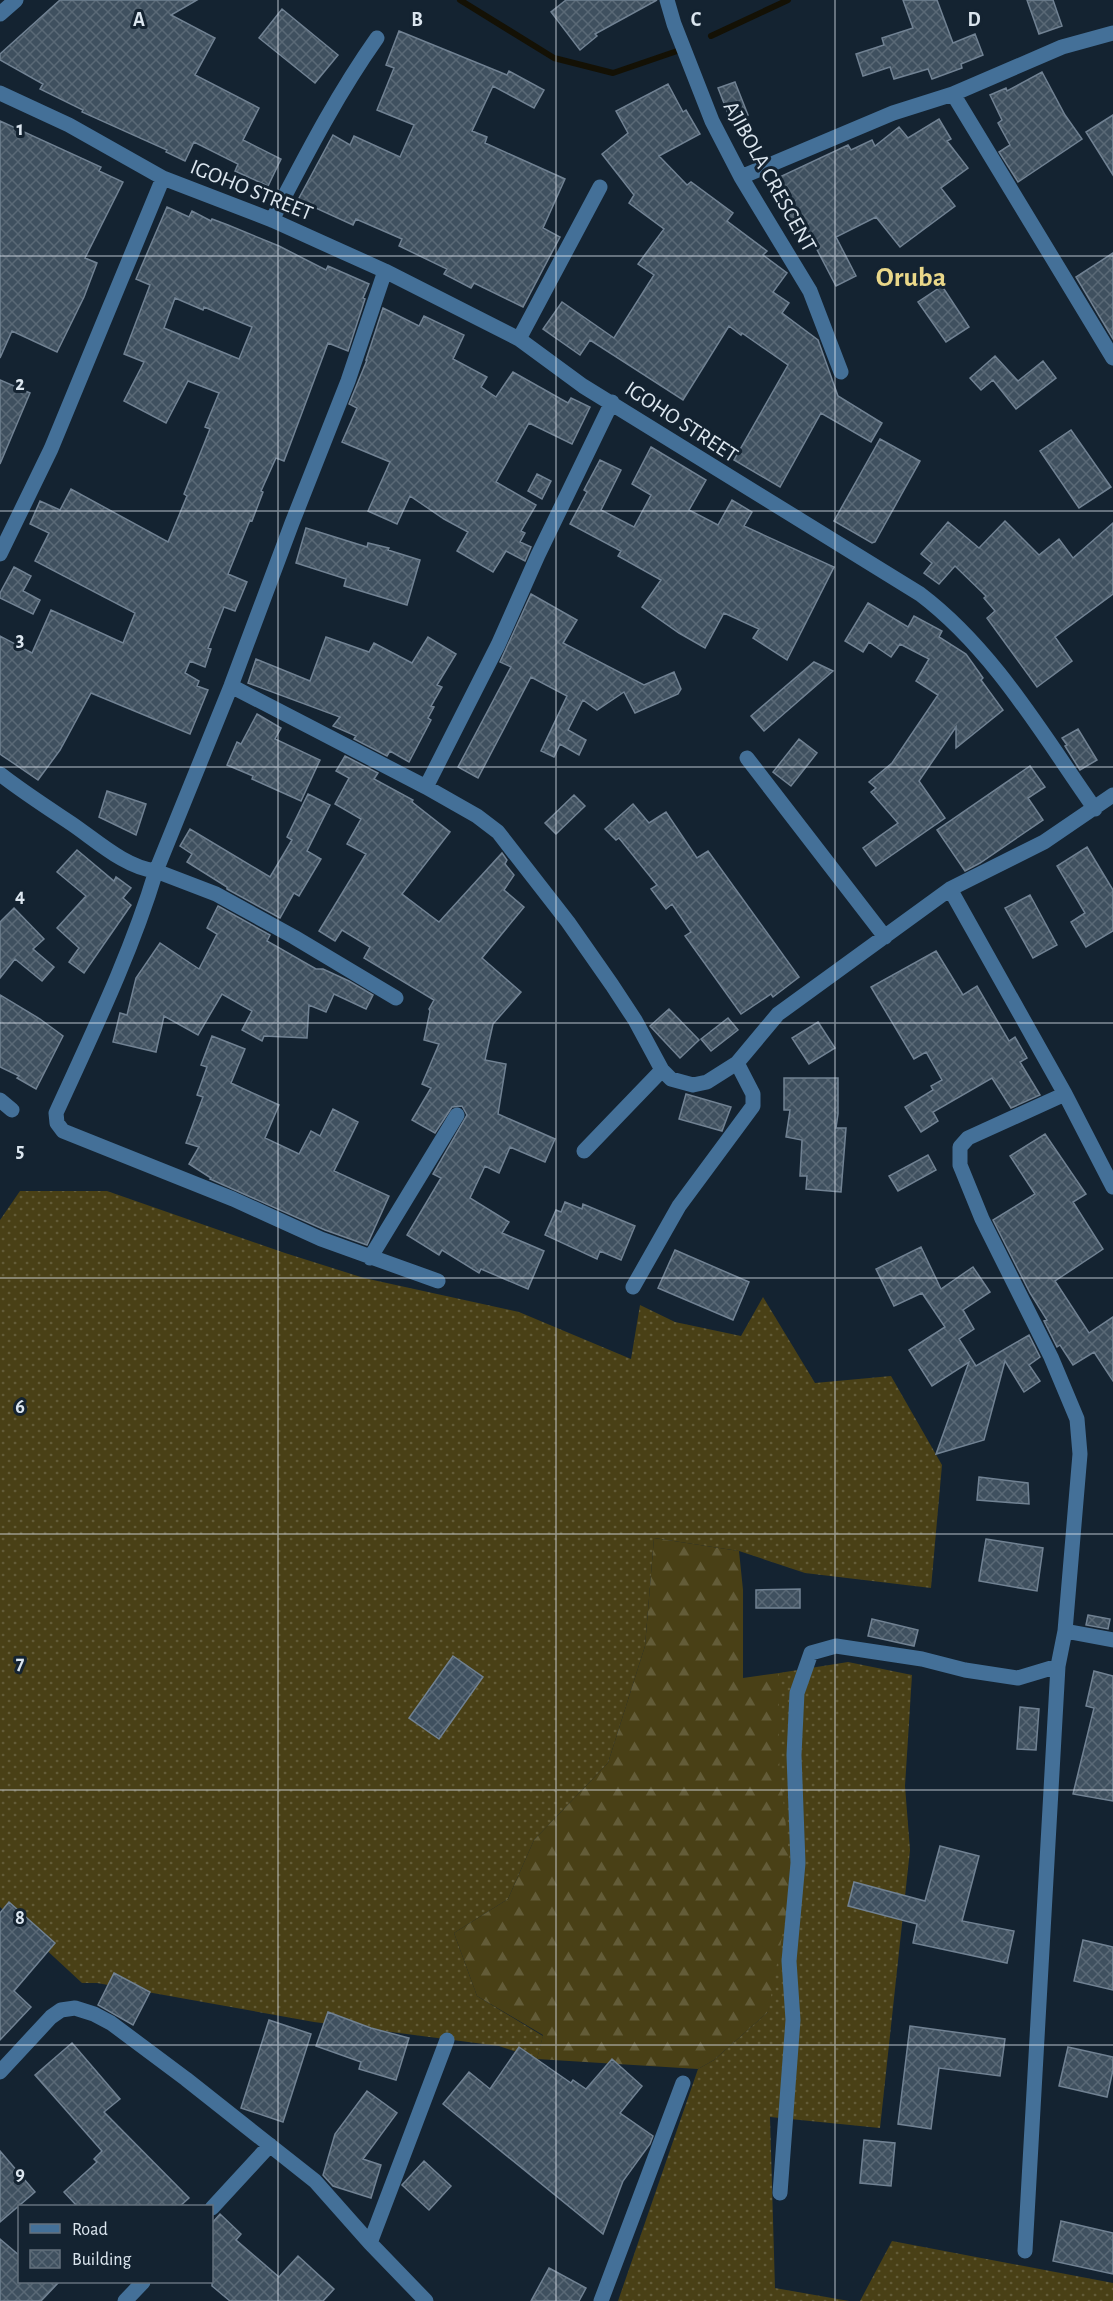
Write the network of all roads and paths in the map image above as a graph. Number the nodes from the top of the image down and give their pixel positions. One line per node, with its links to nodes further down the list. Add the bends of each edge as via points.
1 (16, 0): 3 (street)
2 (667, 0): 8 (street, AJIBOLA CRESCENT, via 712,121)
3 (0, 14)
4 (1113, 33): 7 (street, via 1062,47)
5 (377, 38): 11 (street, via 346,81)
6 (0, 93): 9 (street, IGOHO STREET, via 69,125)
7 (953, 94): 8 (street, via 894,113); 14 (street)
8 (741, 177): 15 (street, AJIBOLA CRESCENT, via 810,291)
9 (163, 178): 11 (street, IGOHO STREET); 17 (street, via 51,449)
10 (600, 187): 13 (street)
11 (272, 220): 12 (street, IGOHO STREET)
12 (385, 272): 13 (street, IGOHO STREET); 18 (street, via 348,381)
13 (519, 339): 16 (street, IGOHO STREET, via 583,386)
14 (1113, 358)
15 (841, 372)
16 (612, 402): 21 (street); 23 (street, IGOHO STREET, via 920,594 945,614 991,663)
17 (0, 554)
18 (231, 686): 21 (street); 24 (street)
19 (747, 758): 26 (street)
20 (0, 774): 24 (street, via 120,857)
21 (426, 788): 29 (street, via 498,832 612,985)
22 (1113, 795): 23 (street)
23 (1095, 809): 25 (street, via 1044,842)
24 (156, 871): 27 (street, via 216,894); 36 (street, via 104,1008 56,1113 57,1123 63,1131)
25 (950, 889): 26 (street); 30 (street)
26 (885, 937): 28 (street, via 778,1014)
27 (396, 998)
28 (737, 1063): 29 (street, via 707,1082 693,1085 672,1079); 38 (street, via 753,1094 753,1106 679,1206)
29 (662, 1070): 34 (street)
30 (1065, 1094): 35 (street); 39 (street, via 968,1138 960,1147 960,1165 982,1219 1051,1357 1077,1419 1080,1454)
31 (0, 1100): 32 (street)
32 (12, 1110)
33 (457, 1115): 36 (street)
34 (584, 1151)
35 (1113, 1187)
36 (370, 1258): 37 (street)
37 (438, 1281)
38 (633, 1287)
39 (1065, 1631): 40 (street); 41 (street)
40 (1113, 1640)
41 (1058, 1666): 46 (street, via 1018,1678 836,1646 811,1653 796,1693 798,1863 789,1961 793,2020); 49 (street)
42 (447, 2040): 48 (street)
43 (0, 2072): 45 (street, via 51,2017 61,2010 75,2008 111,2023)
44 (683, 2083): 53 (street)
45 (270, 2145): 47 (street); 48 (street, via 315,2181)
46 (780, 2193)
47 (213, 2207)
48 (370, 2244): 52 (street)
49 (1025, 2251)
50 (142, 2283): 51 (street)
51 (125, 2301)
52 (426, 2301)
53 (601, 2301)

